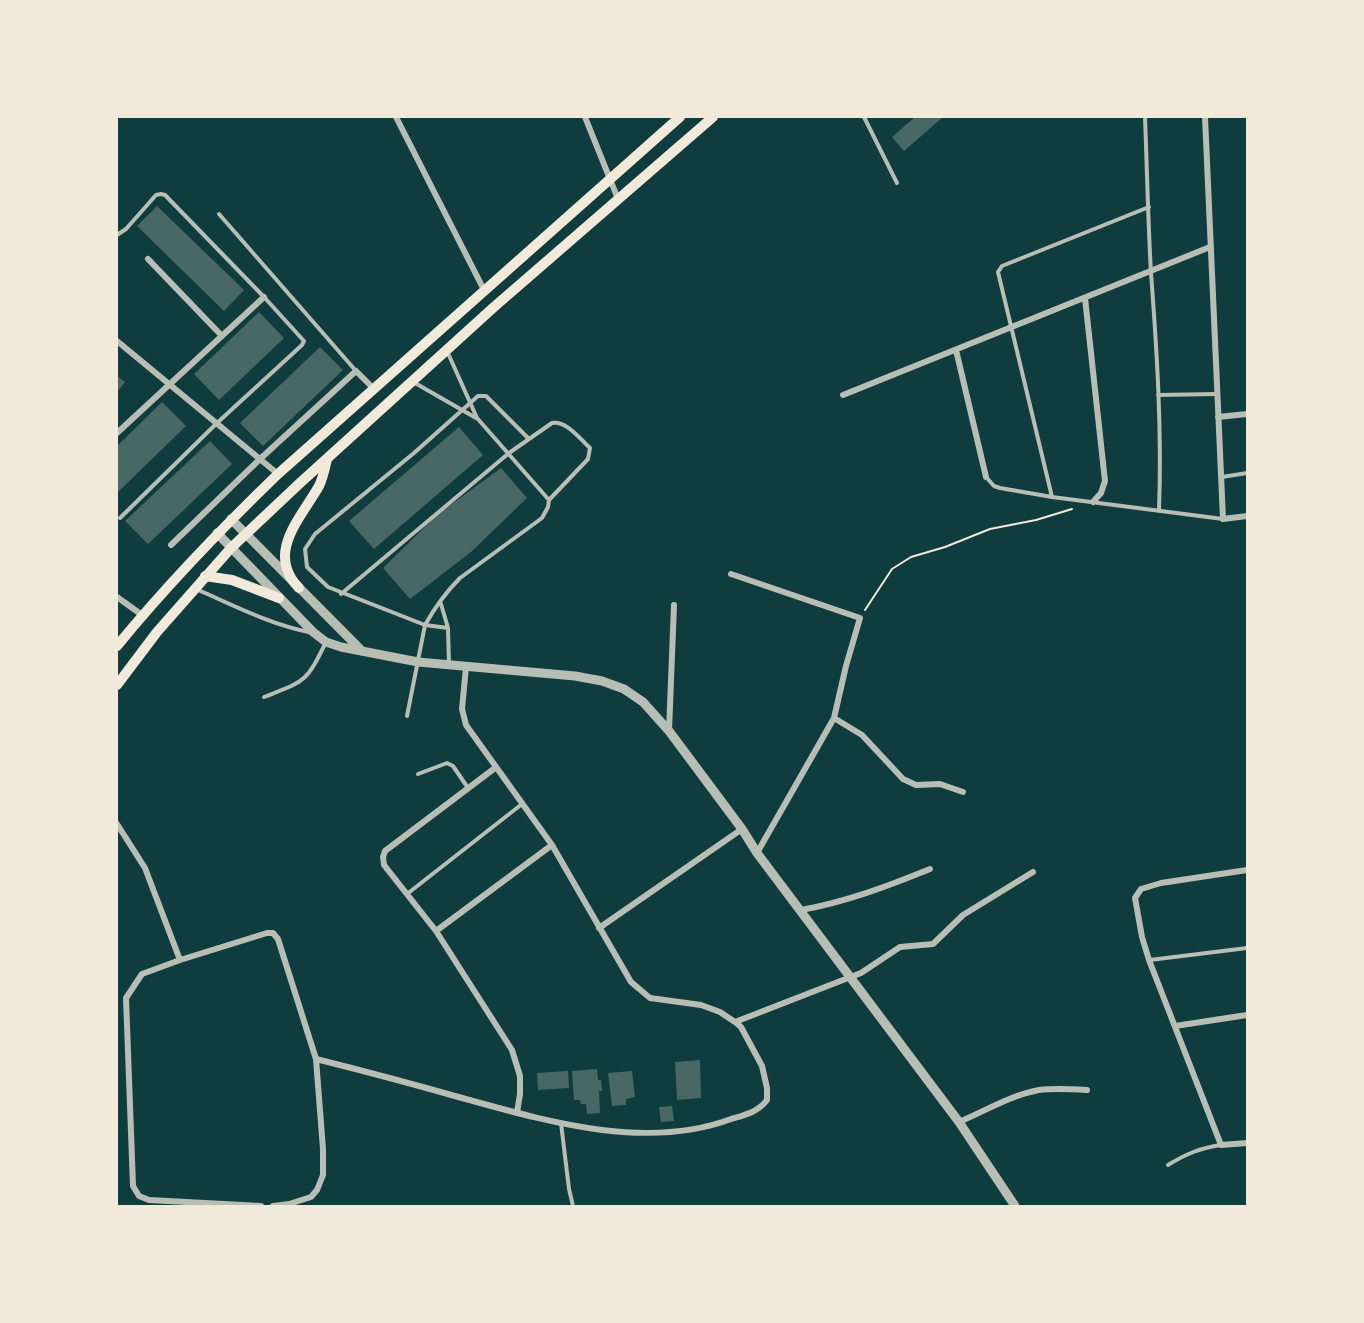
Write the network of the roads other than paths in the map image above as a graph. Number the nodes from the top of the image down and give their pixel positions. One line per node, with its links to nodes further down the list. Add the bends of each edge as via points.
1 (396, 117): 17 (street)
2 (585, 117): 8 (street)
3 (680, 117): 8 (main road)
4 (713, 117): 10 (main road)
5 (864, 117): 9 (lane)
6 (1144, 117): 11 (lane)
7 (1205, 117): 14 (street)
8 (610, 179): 10 (street); 17 (main road)
9 (897, 183)
10 (618, 199): 23 (main road)
11 (1149, 207): 16 (lane); 20 (lane, via 1002,266 998,279)
12 (219, 214): 25 (lane)
13 (117, 235): 18 (lane, via 156,195 165,195)
14 (1210, 247): 16 (street); 29 (street)
15 (148, 259): 21 (street)
16 (1151, 271): 19 (street); 31 (lane)
17 (484, 290): 28 (main road)
18 (264, 297): 21 (street); 37 (lane, via 303,338 302,345)
19 (1085, 298): 20 (street); 49 (street, via 1105,481)
20 (1011, 327): 24 (street); 47 (lane)
21 (222, 336): 27 (street)
22 (117, 342): 27 (street)
23 (447, 350): 26 (main road); 32 (lane)
24 (956, 350): 30 (street); 45 (street)
25 (356, 371): 28 (street); 41 (street)
26 (412, 381): 33 (lane); 42 (main road)
27 (170, 384): 37 (street); 38 (street)
28 (373, 388): 44 (main road)
29 (1217, 394): 31 (lane); 35 (street)
30 (843, 395)
31 (1158, 395): 50 (lane)
32 (468, 403): 33 (lane); 36 (lane); 39 (lane, via 486,396)
33 (460, 410): 36 (lane); 63 (lane, via 308,542 307,567)
34 (1247, 414): 35 (street)
35 (1218, 417): 46 (street)
36 (477, 418): 40 (lane)
37 (218, 423): 41 (street); 52 (lane)
38 (117, 433)
39 (529, 439): 40 (lane); 48 (lane, via 558,422 590,448 588,459)
40 (508, 453): 48 (lane); 63 (lane)
41 (260, 459): 44 (street); 57 (street)
42 (327, 459): 56 (main road); 62 (main road, via 321,484 288,540 286,566)
43 (1247, 473): 46 (lane)
44 (278, 474): 53 (main road)
45 (986, 477): 47 (lane, via 1000,488)
46 (1221, 477): 54 (street)
47 (1052, 497): 49 (lane)
48 (549, 500): 66 (lane, via 542,518 460,578)
49 (1093, 502): 50 (lane)
50 (1159, 511): 54 (lane)
51 (1247, 516): 54 (street)
52 (120, 518)
53 (231, 519): 55 (main road); 56 (street)
54 (1223, 519)
55 (217, 533): 58 (street); 68 (main road)
56 (246, 534): 58 (main road); 62 (street)
57 (171, 545)
58 (231, 548): 60 (main road); 65 (street)
59 (731, 574): 81 (street, via 860,618)
60 (205, 576): 61 (main road); 65 (main road, via 232,580)
61 (195, 588): 71 (lane, via 268,621); 78 (main road)
62 (299, 588): 74 (street)
63 (341, 594): 69 (lane)
64 (117, 597): 68 (street)
65 (279, 598): 71 (street)
66 (441, 604): 69 (lane); 70 (lane)
67 (674, 605): 82 (street)
68 (142, 615): 73 (main road)
69 (425, 625): 70 (lane); 75 (lane)
70 (448, 628): 76 (lane)
71 (313, 632): 72 (street)
72 (326, 642): 74 (street); 79 (lane, via 305,679)
73 (117, 646)
74 (362, 651): 75 (street)
75 (418, 662): 76 (street); 80 (lane)
76 (449, 666): 77 (street)
77 (466, 667): 82 (street, via 602,681 643,702); 83 (street, via 463,717)
78 (117, 685)
79 (264, 698)
80 (407, 716)
81 (834, 718): 86 (street, via 862,735 903,779 916,785 940,783); 91 (street)
82 (669, 731): 89 (street)
83 (495, 768): 85 (street); 87 (street)
84 (418, 774): 85 (lane, via 447,763)
85 (468, 788): 95 (street, via 385,851 384,865)
86 (963, 792)
87 (522, 804): 90 (street); 95 (lane)
88 (117, 824): 100 (street, via 145,868)
89 (742, 829): 91 (street); 97 (street)
90 (552, 845): 97 (street); 98 (street)
91 (757, 853): 96 (street)
92 (930, 869): 96 (street, via 841,903)
93 (1247, 870): 101 (street, via 1161,883 1138,892 1135,898)
94 (1033, 872): 102 (street, via 957,920 933,944 900,947)
95 (407, 894): 98 (street)
96 (801, 910): 102 (street)
97 (599, 928): 104 (street, via 631,982 645,995 701,1005)
98 (436, 931): 108 (street, via 512,1050 520,1076)
99 (1247, 948): 101 (lane)
100 (180, 960): 106 (street, via 273,933); 114 (street, via 142,974 126,998 133,1186 139,1196 149,1200)
101 (1149, 960): 105 (street)
102 (851, 977): 104 (street); 109 (street)
103 (1247, 1015): 105 (street)
104 (735, 1022): 110 (street, via 757,1054 766,1079 766,1100 757,1110 708,1127 656,1133)
105 (1175, 1026): 112 (street)
106 (316, 1059): 108 (street); 115 (street, via 323,1175 311,1197)
107 (1088, 1090): 109 (street, via 1038,1090)
108 (517, 1113): 110 (street)
109 (959, 1122): 117 (street)
110 (561, 1124): 116 (lane)
111 (1247, 1143): 112 (street)
112 (1221, 1145): 113 (lane, via 1186,1154)
113 (1168, 1165)
114 (261, 1206)
115 (273, 1206)
116 (573, 1206)
117 (1015, 1206)

